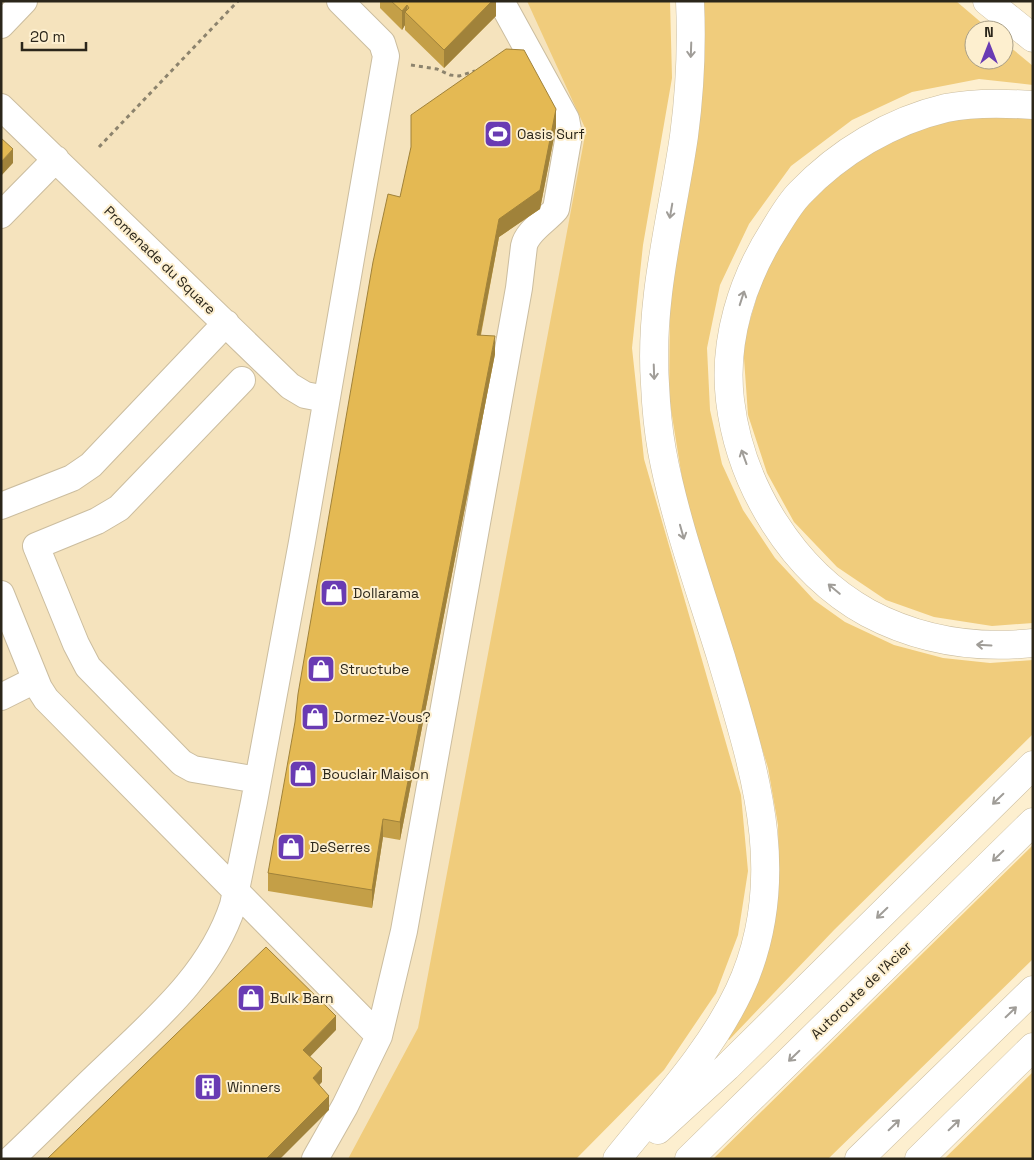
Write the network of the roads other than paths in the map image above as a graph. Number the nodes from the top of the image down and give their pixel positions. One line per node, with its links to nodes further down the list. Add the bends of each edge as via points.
1 (24, 1): 6 (street)
2 (340, 1): 14 (street, via 382,43 386,56)
3 (501, 1): 25 (street, via 566,119 569,135 556,209 525,241 404,930)
4 (690, 1): 29 (highway, one-way to 29, via 687,109 656,304 656,402 674,503 751,759 764,833 765,880 753,951 729,1010 693,1064)
5 (987, 1): 7 (highway)
6 (1, 25)
7 (1033, 38)
8 (1033, 105): 17 (highway, one-way to 8, via 1007,646 947,641 890,623 841,595 797,553 765,508 741,450 730,400 734,324 742,295 754,266 799,194 844,155 876,135 917,117 963,105)
9 (1, 107): 10 (street, Promenade du Square)
10 (56, 159): 11 (street); 12 (street, Promenade du Square)
11 (1, 215)
12 (226, 323): 14 (street, Promenade du Square, via 294,390); 15 (street, via 91,465 72,478)
13 (242, 380): 21 (street, via 119,508 97,521 36,546 88,667 182,764 193,769)
14 (326, 399): 21 (street)
15 (1, 506)
16 (1, 594): 18 (street)
17 (1033, 643)
18 (35, 680): 19 (street); 23 (street, via 46,699)
19 (3, 691)
20 (1033, 765): 30 (highway, one-way to 30, via 727,1067)
21 (258, 780): 23 (street)
22 (1033, 822): 31 (highway, Autoroute de l'Acier, one-way to 31)
23 (236, 892): 25 (street); 27 (street, via 218,939 187,987)
24 (1033, 990): 32 (highway, one-way to 24)
25 (379, 1036): 28 (street, via 345,1106)
26 (1033, 1047): 33 (highway, one-way to 26)
27 (11, 1159)
28 (314, 1159)
29 (617, 1159)
30 (626, 1159)
31 (689, 1159)
32 (859, 1159)
33 (919, 1159)

